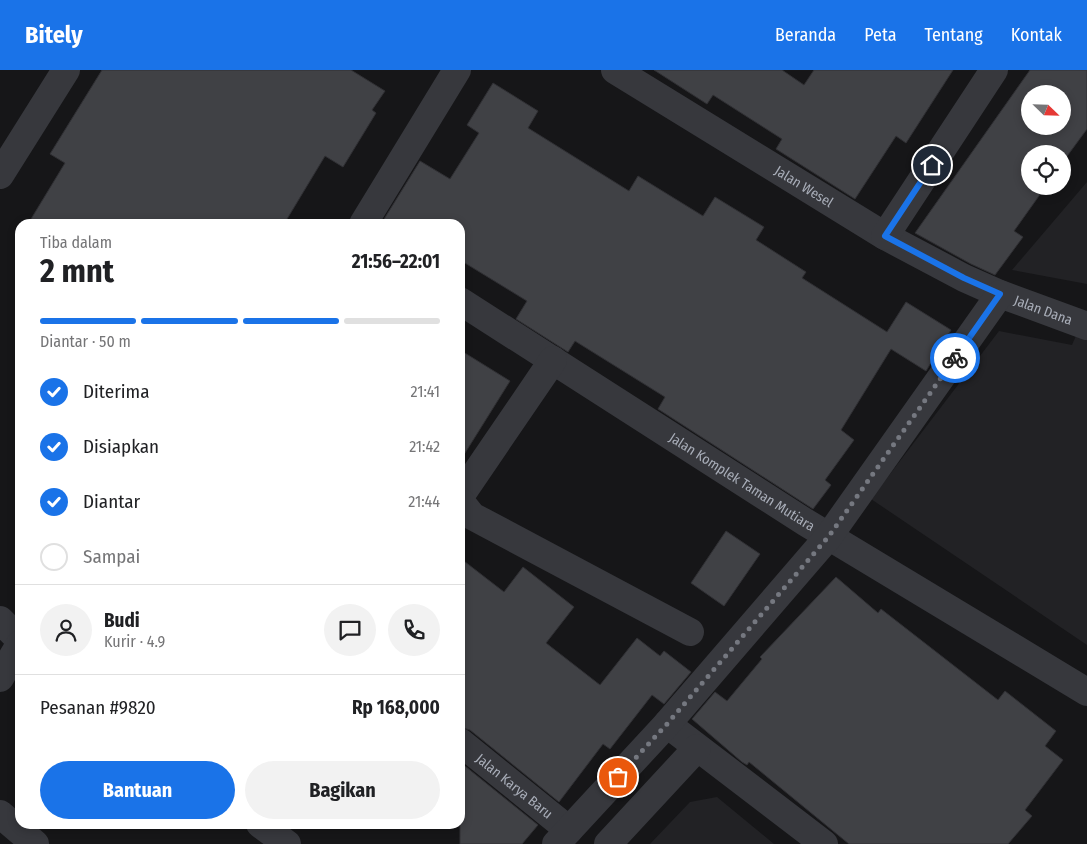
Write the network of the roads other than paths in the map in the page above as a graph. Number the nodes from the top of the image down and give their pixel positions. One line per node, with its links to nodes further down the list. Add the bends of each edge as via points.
1 (66, 70): 5 (street)
2 (457, 70): 6 (street)
3 (615, 70): 7 (street, Jalan Wesel)
4 (994, 70): 7 (street)
5 (0, 175)
6 (366, 219)
7 (885, 236): 8 (street, Jalan Wesel)
8 (1000, 294): 10 (street, Jalan Dana); 14 (street)
9 (465, 304): 11 (street, Jalan Komplek Taman Mutiara)
10 (1087, 326)
11 (553, 360): 12 (street); 14 (street, Jalan Komplek Taman Mutiara)
12 (465, 489)
13 (465, 506): 16 (street, via 472,516)
14 (829, 536): 20 (street, Jalan Komplek Taman Mutiara); 21 (street)
15 (0, 620): 17 (street)
16 (690, 632)
17 (15, 635)
18 (15, 652): 19 (street)
19 (0, 678)
20 (1087, 692)
21 (667, 724): 23 (street); 28 (street)
22 (465, 747): 28 (street, Jalan Karya Baru)
23 (697, 748): 31 (street); 32 (street)
24 (0, 814): 25 (street)
25 (15, 827)
26 (18, 829): 29 (street)
27 (266, 829): 30 (street)
28 (562, 837)
29 (35, 844)
30 (286, 844)
31 (608, 844)
32 (824, 844)

